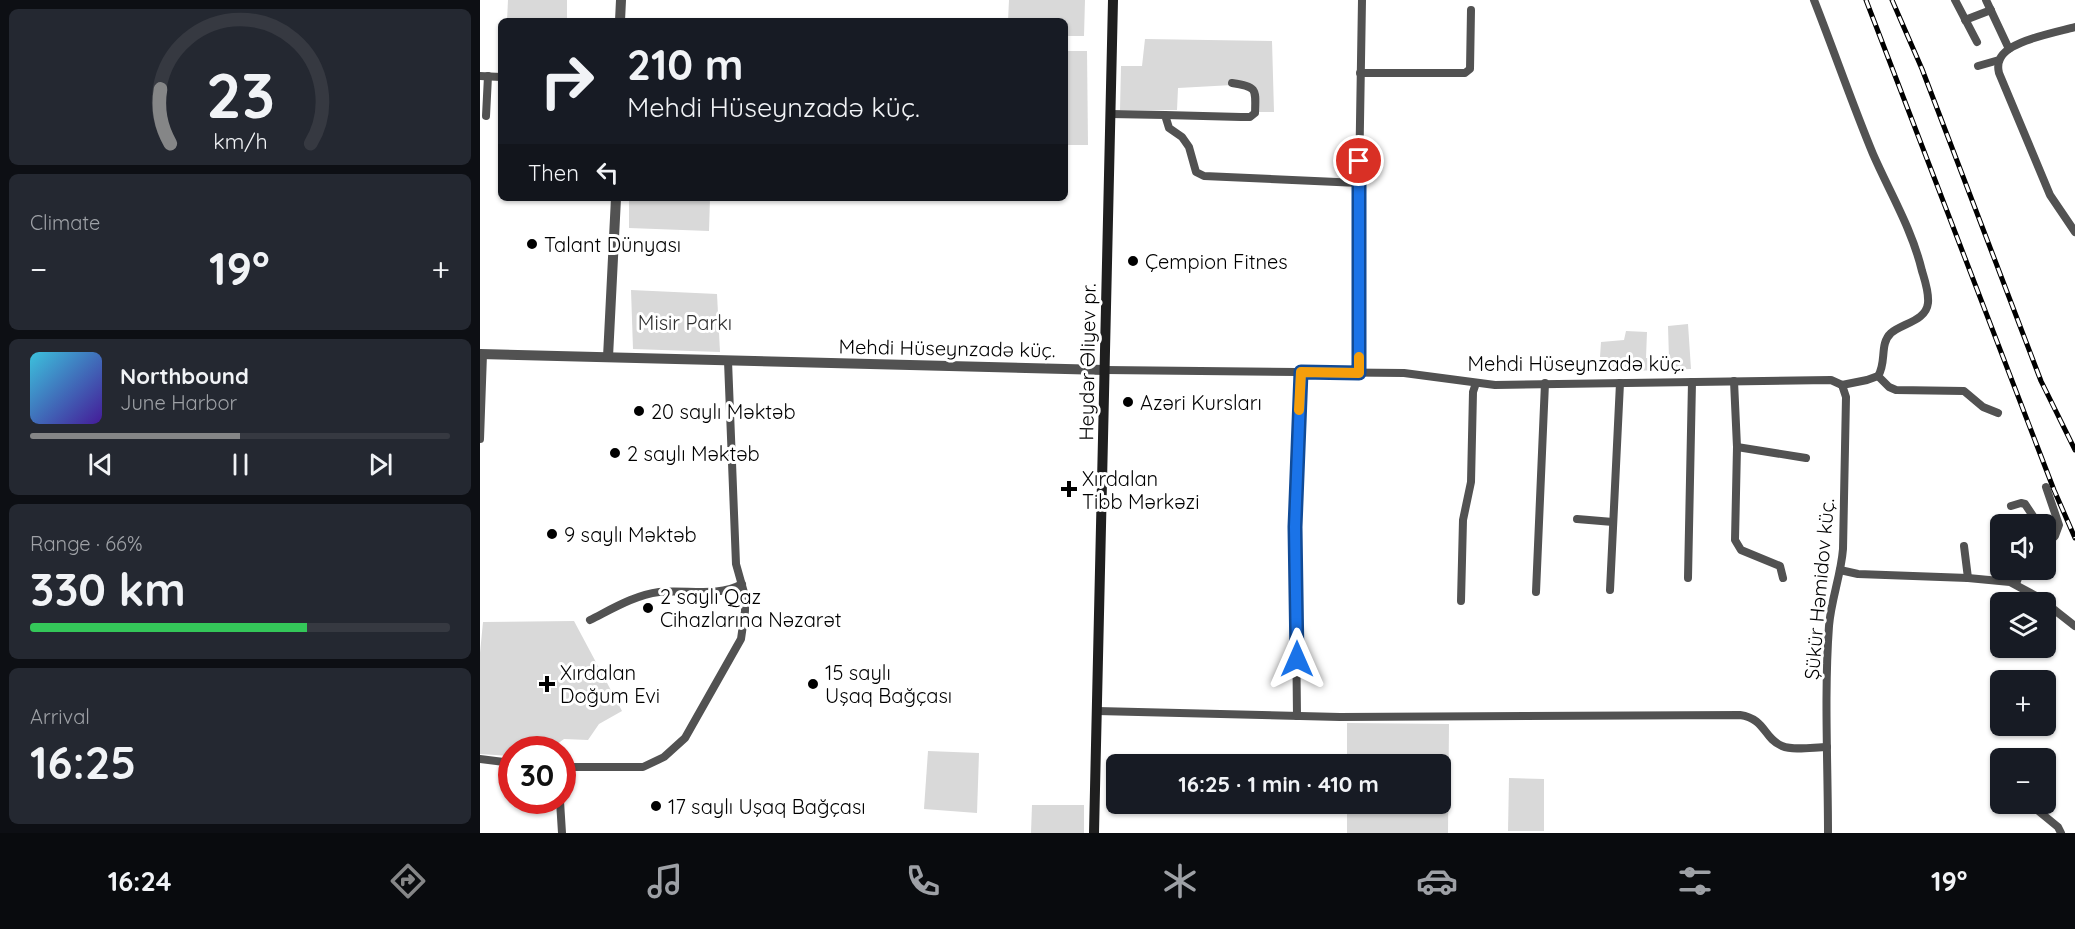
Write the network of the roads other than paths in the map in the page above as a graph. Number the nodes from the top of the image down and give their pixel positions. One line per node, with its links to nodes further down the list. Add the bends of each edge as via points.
1 (621, 0): 9 (street)
2 (1113, 0): 19 (main road, Heydər Əliyev pr.)
3 (1362, 0): 16 (street)
4 (1814, 0): 31 (street, via 1873,154 1916,245 1927,288 1925,312 1886,338)
5 (1955, 0): 10 (street)
6 (1986, 0): 7 (street)
7 (1991, 9): 10 (street); 13 (street)
8 (1471, 10): 16 (street, via 1470,69 1465,73)
9 (620, 18)
10 (1965, 20): 12 (street)
11 (2075, 27): 13 (street)
12 (1977, 42)
13 (2008, 49): 14 (street)
14 (1999, 60): 15 (street); 24 (street, via 1999,73 2050,195)
15 (1978, 66)
16 (1360, 73): 22 (street)
17 (484, 76): 21 (street)
18 (1232, 83): 20 (street, via 1254,88 1256,113 1250,117)
19 (1110, 114): 20 (street); 28 (main road, Heydər Əliyev pr.)
20 (1165, 115): 22 (street, via 1169,128 1189,147 1196,171 1204,176)
21 (486, 116)
22 (1359, 183): 30 (street)
23 (616, 201): 26 (street)
24 (2075, 232)
25 (482, 354): 26 (street, Mehdi Hüseynzadə küç.); 39 (street)
26 (608, 357): 27 (street, Mehdi Hüseynzadə küç.)
27 (728, 361): 28 (street, Mehdi Hüseynzadə küç.); 57 (street, via 736,564)
28 (1105, 370): 29 (street, Mehdi Hüseynzadə küç.); 64 (main road, Heydər Əliyev pr.)
29 (1301, 372): 30 (street, Mehdi Hüseynzadə küç.); 65 (street, via 1295,527)
30 (1359, 373): 34 (street, Mehdi Hüseynzadə küç., via 1404,373)
31 (1878, 375): 37 (street); 38 (street, via 1896,390 1964,391 1983,407)
32 (1734, 381): 33 (street, Mehdi Hüseynzadə küç.); 37 (street, Mehdi Hüseynzadə küç., via 1831,380); 41 (street)
33 (1692, 382): 35 (street, Mehdi Hüseynzadə küç.); 53 (street)
34 (1476, 383): 36 (street, Mehdi Hüseynzadə küç.); 61 (street, via 1471,482 1463,520)
35 (1620, 383): 36 (street, Mehdi Hüseynzadə küç.); 49 (street)
36 (1545, 384): 60 (street)
37 (1842, 385): 52 (street, Şükür Həmidov küç., via 1846,397)
38 (1998, 413)
39 (480, 430): 40 (street)
40 (480, 439)
41 (1737, 447): 42 (street); 54 (street, via 1736,540 1741,550 1780,566)
42 (1806, 458)
43 (2046, 488): 46 (street)
44 (2011, 507): 45 (street, via 2025,504)
45 (2032, 514)
46 (2055, 514)
47 (2056, 516): 50 (street)
48 (1577, 519): 49 (street)
49 (1613, 522): 59 (street)
50 (2056, 534)
51 (1964, 546): 55 (street)
52 (1840, 570): 55 (street); 66 (street, Şükür Həmidov küç., via 1829,623)
53 (1688, 578)
54 (1783, 578)
55 (1968, 578): 58 (street)
56 (2017, 580): 58 (street)
57 (742, 584): 62 (street, via 725,591 646,595); 69 (street, via 745,611 741,639 695,723 675,749 653,764 634,768)
58 (2016, 584): 63 (street)
59 (1610, 590)
60 (1536, 592)
61 (1461, 601)
62 (590, 620)
63 (2075, 626)
64 (1097, 711): 65 (street); 73 (main road, Heydər Əliyev pr.)
65 (1297, 716): 66 (street, via 1740,715 1756,720 1782,746)
66 (1827, 747): 74 (street, Şükür Həmidov küç.)
67 (480, 759): 68 (street)
68 (498, 761)
69 (576, 767)
70 (561, 814): 72 (street)
71 (2042, 814): 75 (street)
72 (562, 833)
73 (1094, 833)
74 (1828, 833)
75 (2061, 833)

